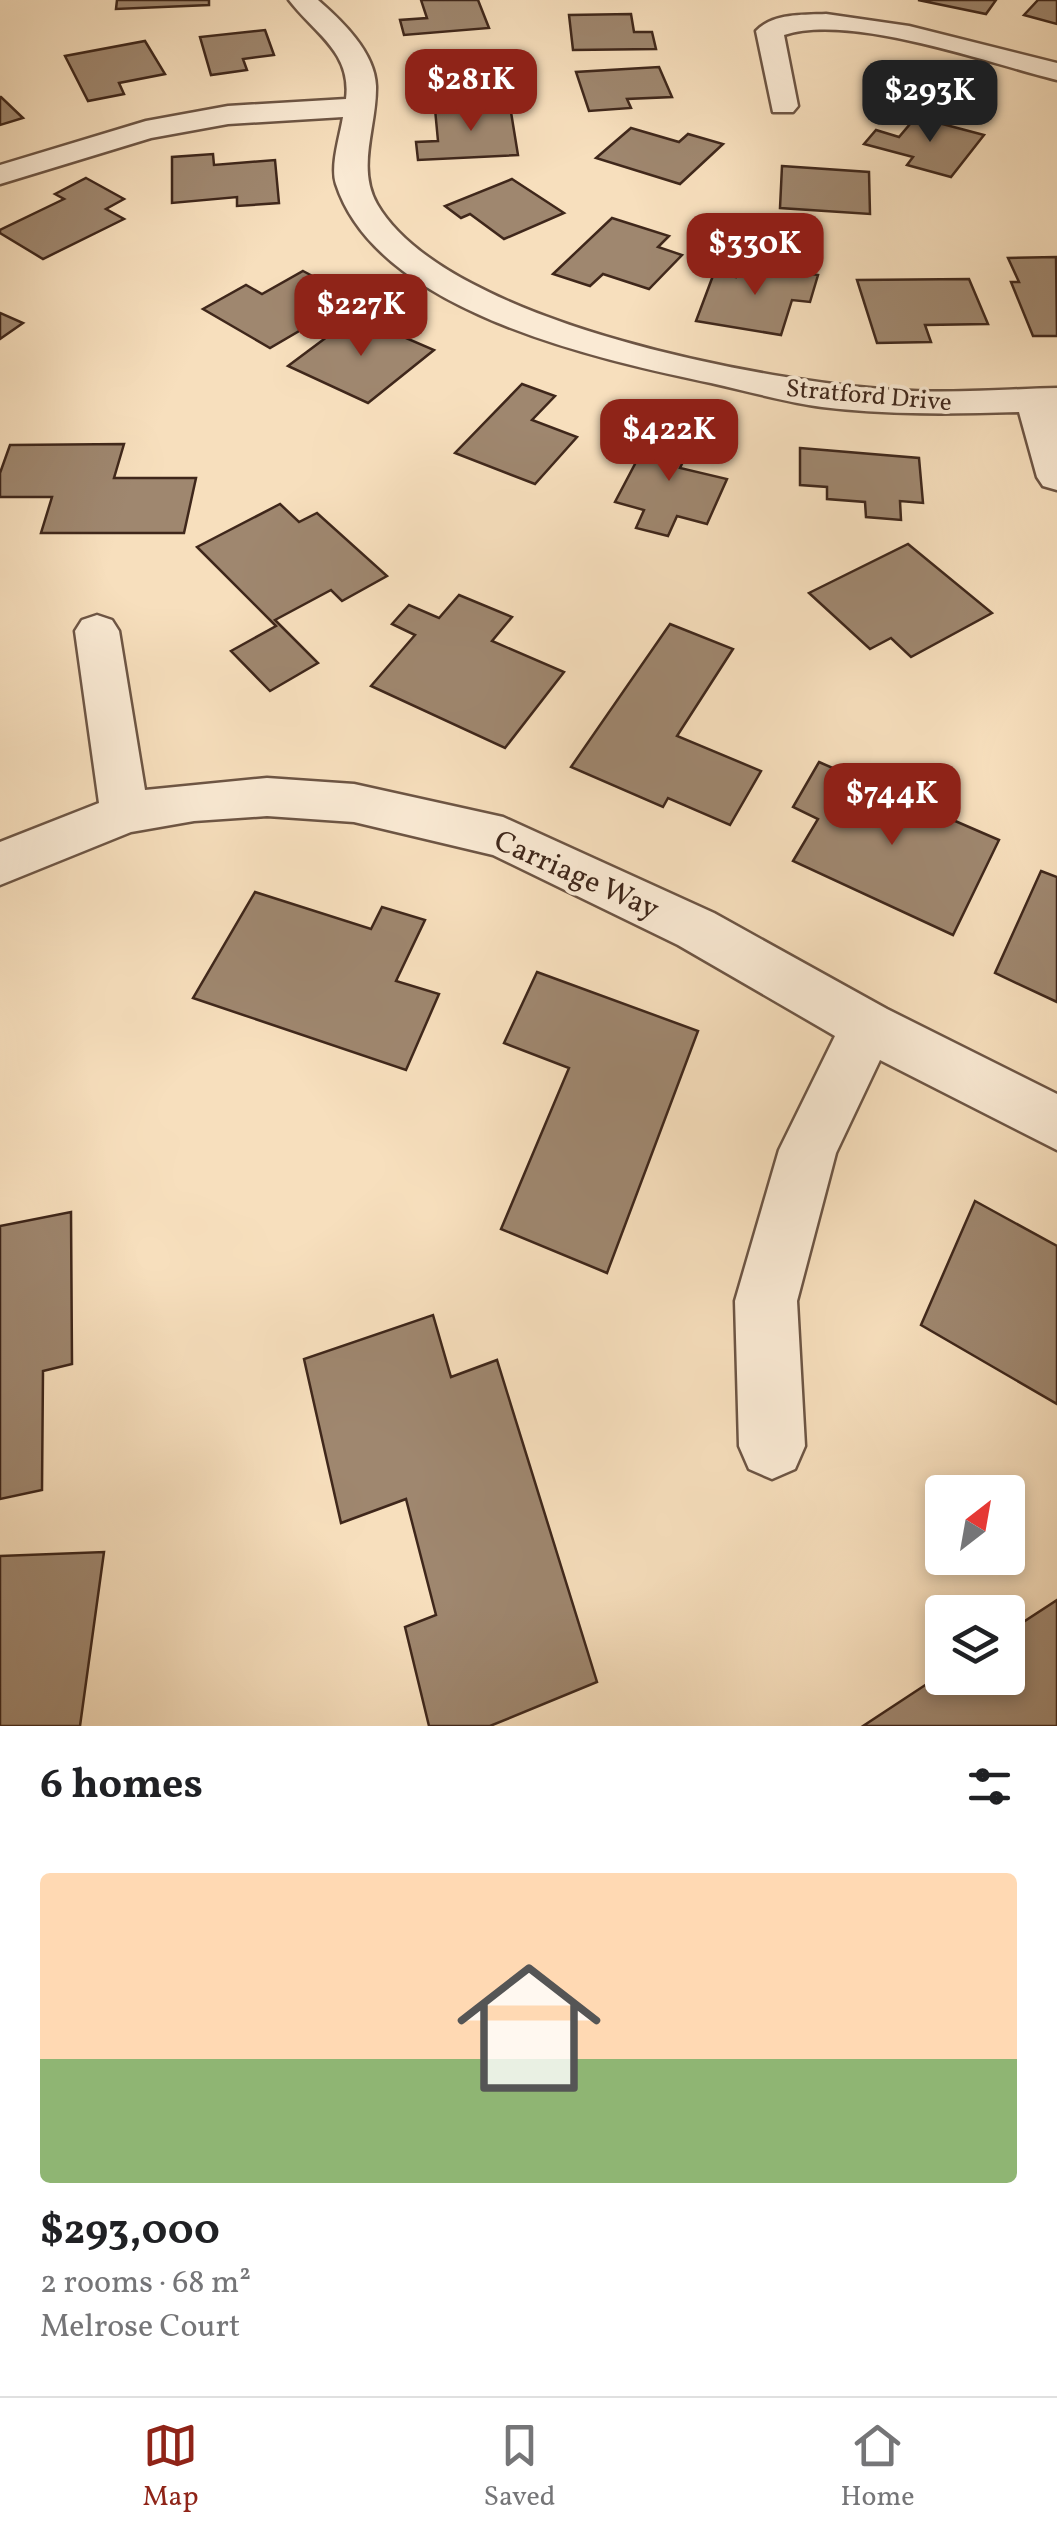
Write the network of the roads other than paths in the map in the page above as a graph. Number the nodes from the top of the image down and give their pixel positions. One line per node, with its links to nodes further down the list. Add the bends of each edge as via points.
1 (302, 0): 4 (street, Stratford Drive, via 351,52 362,84)
2 (1057, 72): 3 (street, via 897,30 791,21 770,31)
3 (782, 106)
4 (359, 107): 5 (street, via 228,115 146,130); 6 (street, Stratford Drive, via 350,180 391,244 430,274 557,334 820,395 914,403)
5 (0, 175)
6 (1046, 401): 7 (street)
7 (1057, 476)
8 (97, 631): 9 (street)
9 (125, 813): 10 (street, Carriage Way); 11 (street, Carriage Way, via 267,796 354,803 503,837 696,928)
10 (0, 864)
11 (868, 1026): 12 (street, Carriage Way); 13 (street, via 808,1150 766,1301)
12 (1057, 1123)
13 (772, 1446)

